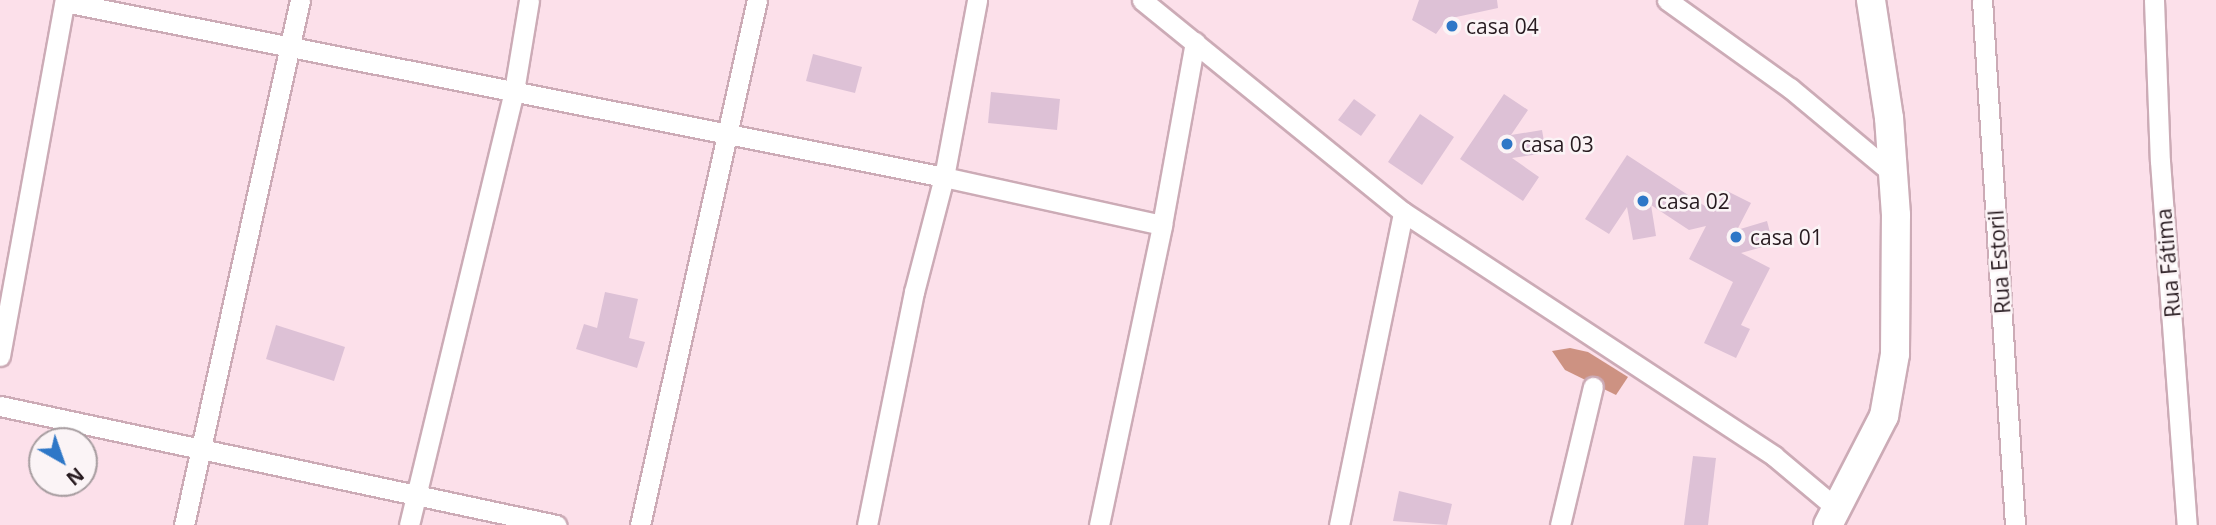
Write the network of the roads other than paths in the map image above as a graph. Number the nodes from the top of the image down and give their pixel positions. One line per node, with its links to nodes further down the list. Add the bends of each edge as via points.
1 (300, 0): 12 (street)
2 (529, 0): 13 (street)
3 (757, 0): 14 (street)
4 (977, 0): 16 (street)
5 (1142, 0): 11 (street)
6 (1667, 0): 15 (street, via 1790,88)
7 (1871, 0): 15 (main road)
8 (1982, 0): 33 (street, Rua Estoril)
9 (2154, 0): 34 (street, Rua Fátima, via 2160,161)
10 (65, 1): 12 (street); 19 (street)
11 (1195, 42): 17 (street); 18 (street)
12 (290, 47): 13 (street); 22 (street)
13 (514, 91): 14 (street); 23 (street)
14 (726, 135): 16 (street); 28 (street)
15 (1892, 173): 24 (main road, via 1898,290 1889,398 1858,471)
16 (944, 177): 18 (street); 29 (street, via 914,292)
17 (1403, 212): 24 (street, via 1774,456); 31 (street)
18 (1162, 225): 30 (street)
19 (0, 356)
20 (1593, 387): 32 (street)
21 (0, 406): 22 (street)
22 (201, 452): 23 (street); 25 (street)
23 (414, 497): 26 (street); 27 (street)
24 (1832, 517)
25 (184, 525)
26 (409, 525)
27 (556, 525)
28 (640, 525)
29 (867, 525)
30 (1099, 525)
31 (1339, 525)
32 (1560, 525)
33 (2015, 525)
34 (2187, 525)

